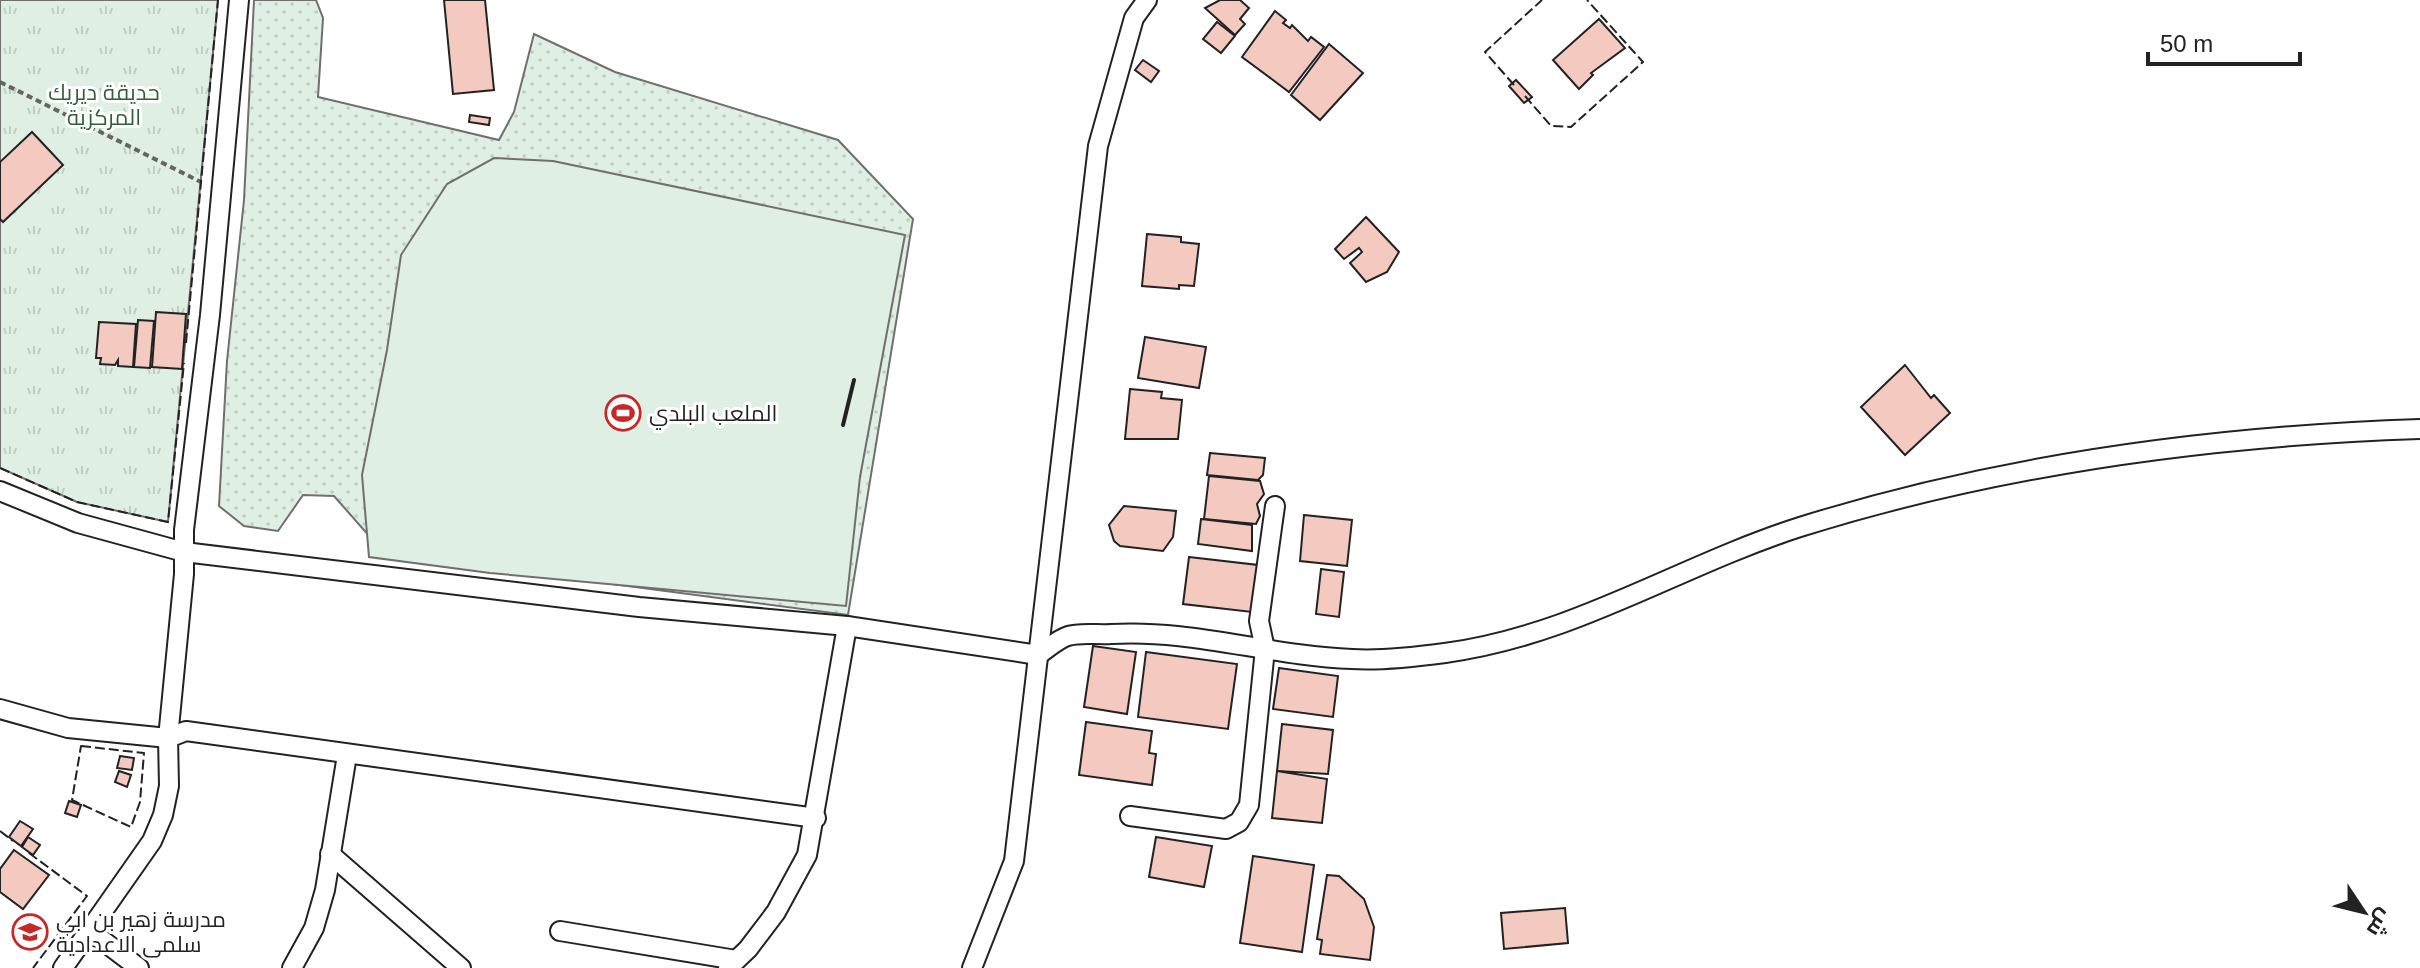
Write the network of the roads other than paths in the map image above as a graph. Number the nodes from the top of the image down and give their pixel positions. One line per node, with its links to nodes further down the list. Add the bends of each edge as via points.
1 (239, 0): 6 (street)
2 (1147, 0): 9 (street, via 1134,18 1098,146)
3 (2420, 429): 8 (street, via 2106,456 2004,474 1801,527 1711,559 1563,625 1496,644 1353,660)
4 (0, 491): 6 (street, via 78,523)
5 (1275, 506): 8 (street, via 1259,621)
6 (184, 552): 7 (street, via 639,607); 11 (street)
7 (847, 626): 9 (street); 14 (street)
8 (1265, 649): 9 (street, via 1155,631 1067,636); 13 (street, via 1249,805 1239,822 1226,829)
9 (1038, 655): 23 (street, via 1014,861)
10 (0, 709): 11 (street, via 68,728)
11 (168, 738): 12 (street, via 186,731); 16 (street, via 169,786 163,815 152,841)
12 (347, 755): 14 (street); 15 (street)
13 (1130, 816)
14 (816, 818): 18 (street, via 795,881)
15 (330, 854): 21 (street, via 314,928); 22 (street)
16 (90, 931): 19 (street); 20 (street)
17 (560, 931): 18 (street)
18 (732, 964)
19 (63, 968)
20 (139, 968)
21 (292, 968)
22 (461, 968)
23 (972, 968)

